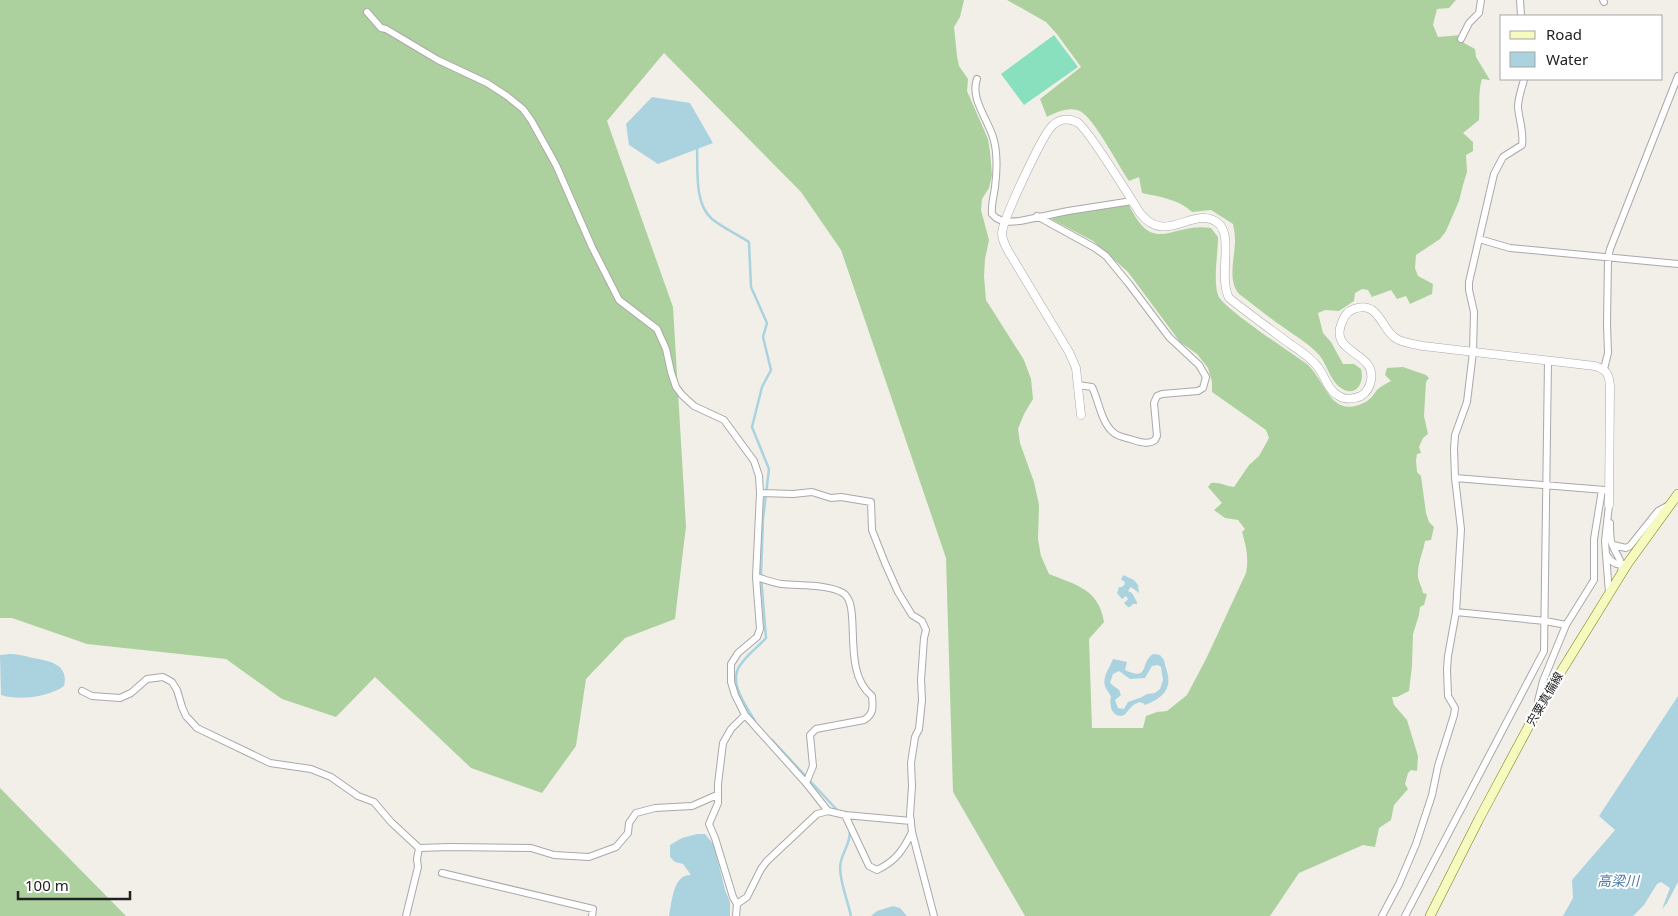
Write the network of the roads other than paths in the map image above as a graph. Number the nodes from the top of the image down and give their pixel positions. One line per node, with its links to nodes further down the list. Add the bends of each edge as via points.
1 (1482, 0): 5 (street, via 1477,17 1469,23)
2 (1520, 0): 4 (street)
3 (367, 12): 23 (street, via 381,28 507,96 531,120 556,165 619,300 658,329 676,387 682,395 694,406 724,420 744,446 754,461)
4 (1520, 15)
5 (1460, 39)
6 (1678, 76): 13 (street)
7 (977, 79): 11 (street, via 974,88 976,98 996,148 992,214)
8 (1524, 80): 12 (street, via 1518,108 1522,145 1498,164)
9 (1132, 202): 10 (street); 11 (street, via 1091,138 1080,124 1068,119 1052,126 1043,138); 15 (street, via 1143,218 1154,226 1203,218 1217,222 1226,238 1224,281 1230,298 1317,366 1330,388 1340,397 1361,396 1371,380 1370,366 1349,350 1340,337 1342,320 1355,308 1372,310 1399,341)
10 (1037, 216): 11 (street); 18 (street, via 1106,256 1169,337 1199,365 1206,377 1203,388 1198,391 1157,396 1154,403 1157,436 1152,443 1137,442 1114,433 1102,414 1092,387)
11 (1005, 222): 18 (street, via 1002,239 1070,352)
12 (1479, 239): 13 (street, via 1510,248); 15 (street, via 1469,282 1474,312)
13 (1608, 258): 14 (street); 17 (street, via 1608,353)
14 (1678, 264)
15 (1473, 352): 16 (street); 20 (street, via 1467,402 1455,435)
16 (1548, 361): 17 (street); 21 (street)
17 (1604, 369): 22 (street, via 1609,374 1610,386)
18 (1078, 385): 19 (street)
19 (1081, 415)
20 (1455, 478): 21 (street); 32 (street, via 1461,529)
21 (1546, 486): 22 (street); 33 (street)
22 (1605, 490): 25 (street); 34 (street, via 1594,539 1594,580)
23 (760, 493): 30 (street); 42 (street, via 812,492 830,498 871,502 872,530 895,585 912,615 922,621 926,630 920,730 915,737 911,763)
24 (1678, 494): 26 (main road, 宍粟真備線)
25 (1609, 505): 27 (street); 28 (street)
26 (1668, 506): 27 (street, via 1658,511 1630,546); 29 (main road, 宍粟真備線)
27 (1612, 545): 29 (street)
28 (1606, 553): 29 (street, via 1609,559); 31 (street)
29 (1623, 567): 31 (main road, 宍粟真備線)
30 (756, 577): 37 (street, via 760,629 757,637 738,653 731,664 731,682); 38 (street, via 780,584 832,590 849,599 853,620 853,656 861,685 872,696 873,711 864,720 816,729 810,734 813,766)
31 (1609, 593): 36 (main road, 宍粟真備線)
32 (1456, 612): 33 (street); 51 (street, via 1447,669 1448,696 1455,708 1454,715 1416,844)
33 (1545, 621): 34 (street); 52 (street, via 1544,651)
34 (1566, 625): 36 (street, via 1543,681)
35 (82, 691): 44 (street, via 92,696 120,698 147,679 163,677 172,682 186,716 197,728 270,763 311,768 331,777 358,796 374,802)
36 (1538, 709): 53 (main road, 宍粟真備線)
37 (745, 715): 38 (street); 39 (street, via 723,743)
38 (806, 783): 40 (street)
39 (717, 795): 44 (street, via 692,806 655,808 636,813 629,823 628,833 616,847 589,857 554,855 530,848); 46 (street, via 718,803 709,824)
40 (828, 811): 41 (street); 46 (street, via 817,814 781,847 761,869 747,897)
41 (845, 815): 42 (street); 43 (street, via 869,866 877,870 903,850)
42 (911, 821): 43 (street)
43 (912, 832): 50 (street)
44 (419, 848): 47 (street)
45 (442, 873): 48 (street, via 593,909)
46 (737, 904): 49 (street)
47 (406, 916)
48 (592, 916)
49 (736, 916)
50 (934, 916)
51 (1382, 916)
52 (1405, 916)
53 (1430, 916)

